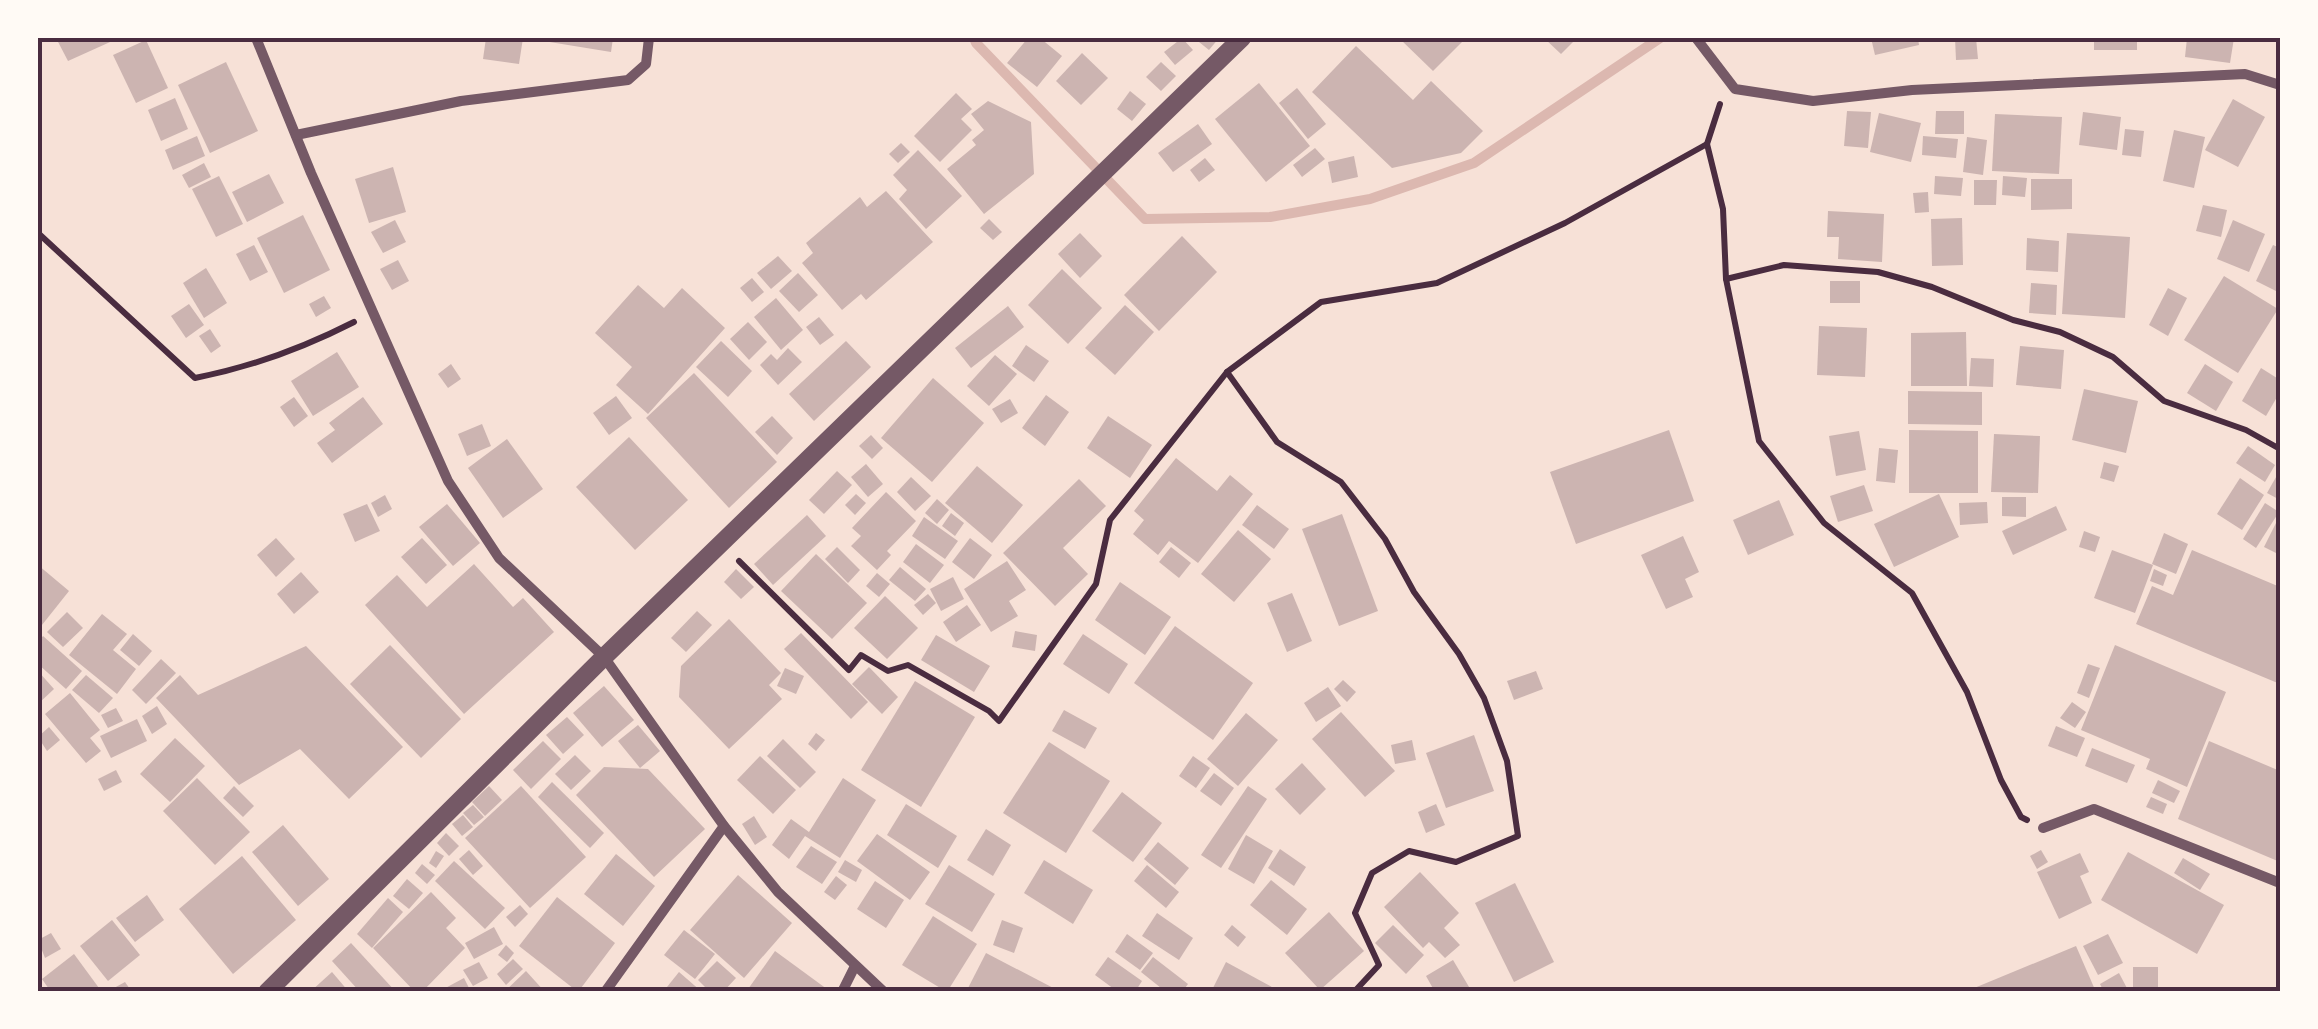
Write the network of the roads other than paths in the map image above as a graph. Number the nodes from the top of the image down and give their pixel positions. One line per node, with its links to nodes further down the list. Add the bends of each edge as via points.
1 (256, 38): 6 (street)
2 (649, 38): 6 (street, via 646,64 628,80 461,101)
3 (1242, 38): 7 (street)
4 (1697, 39): 5 (street, via 1734,88 1812,101 2245,74)
5 (2280, 85)
6 (296, 134): 7 (street, via 448,481 499,558)
7 (604, 657): 8 (street); 12 (street)
8 (724, 826): 11 (street, via 778,892); 13 (street)
9 (2043, 828): 10 (street, via 2094,809)
10 (2280, 883)
11 (855, 966): 14 (street); 15 (street)
12 (267, 992)
13 (604, 992)
14 (842, 992)
15 (884, 992)

